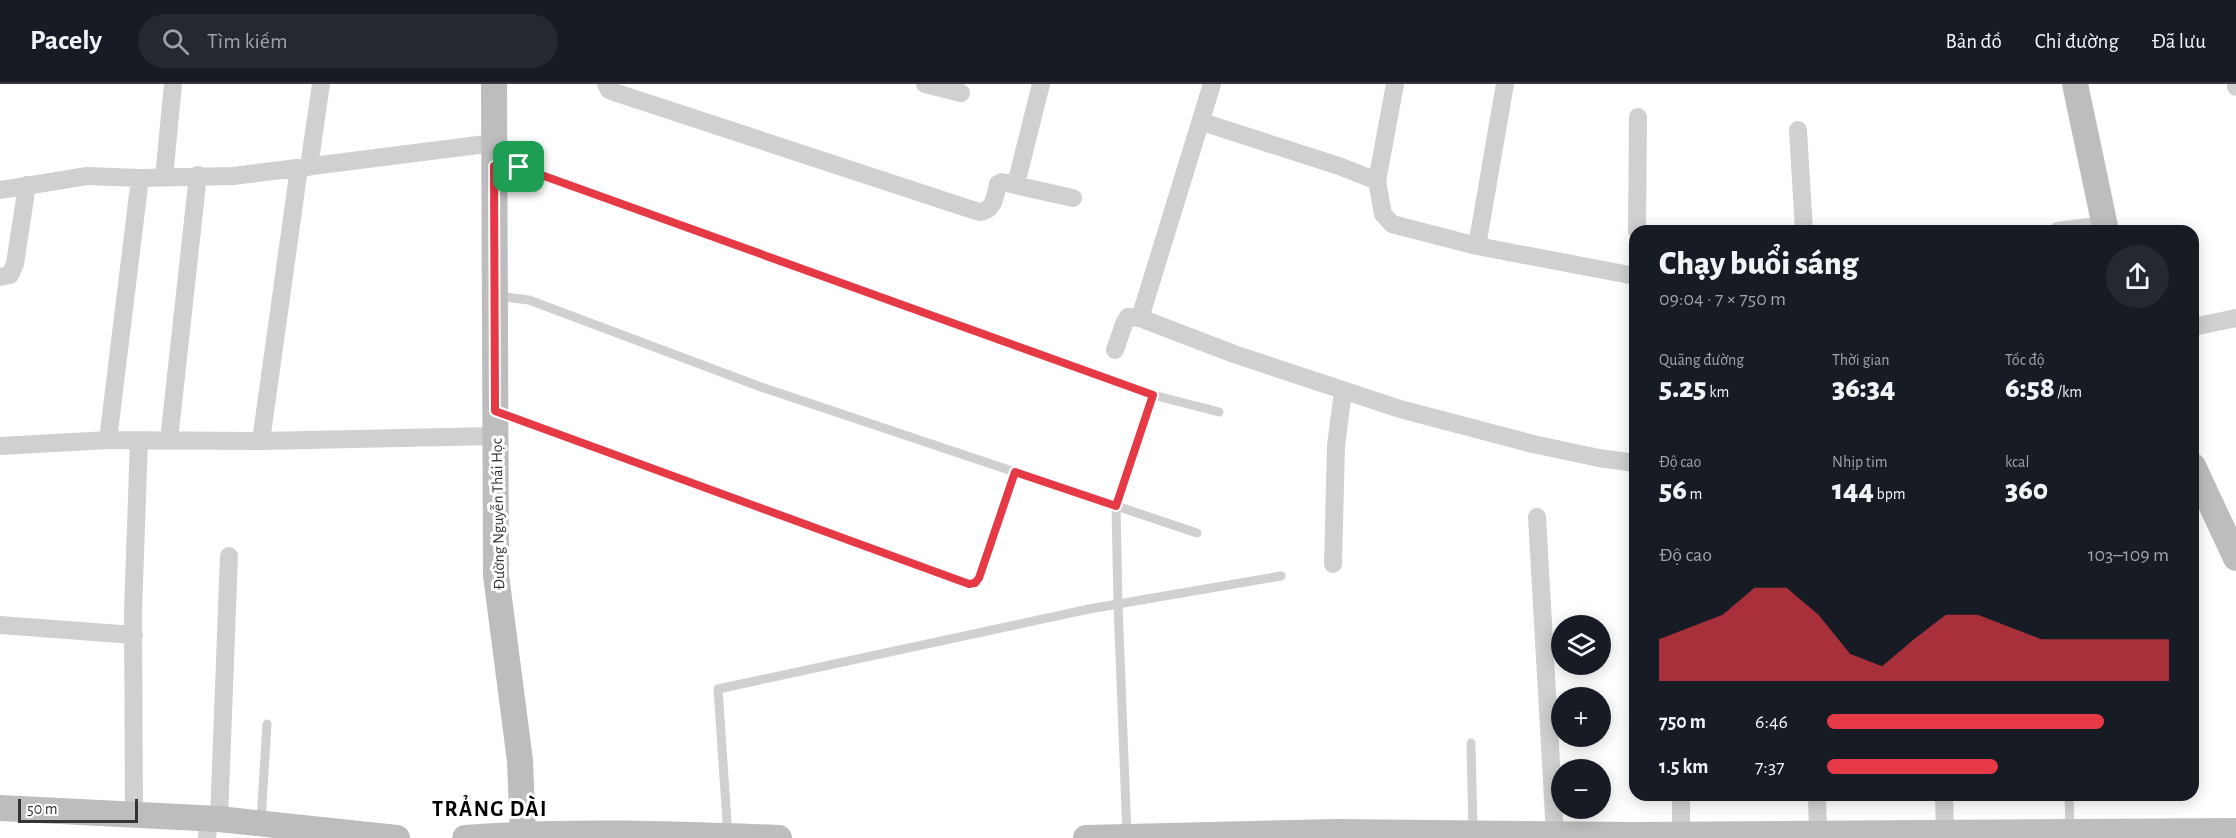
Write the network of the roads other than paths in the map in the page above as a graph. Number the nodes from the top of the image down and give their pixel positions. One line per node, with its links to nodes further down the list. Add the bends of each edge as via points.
1 (173, 84): 18 (street)
2 (321, 84): 16 (street)
3 (494, 84): 15 (street, Đường Nguyễn Thái Học)
4 (606, 84): 21 (street, via 617,93 979,212 992,206 1000,183)
5 (925, 84): 11 (street)
6 (1041, 84): 21 (street)
7 (1212, 84): 13 (street)
8 (1395, 84): 20 (street)
9 (1505, 84): 28 (street)
10 (2075, 84): 27 (street)
11 (961, 93)
12 (1638, 117): 25 (street)
13 (1202, 122): 20 (street); 32 (street)
14 (1798, 130): 26 (street)
15 (494, 154): 16 (street); 31 (street, Đường Nguyễn Thái Học); 37 (lane, via 519,167)
16 (304, 167): 17 (street, via 232,176); 44 (street)
17 (198, 175): 18 (street); 43 (street)
18 (164, 177): 19 (street)
19 (140, 178): 22 (street, via 87,176); 41 (street)
20 (1377, 181): 28 (street, via 1383,214 1392,224)
21 (1016, 184): 24 (street)
22 (27, 185): 23 (street); 30 (street, via 15,264 10,275)
23 (0, 190)
24 (1073, 198)
25 (1637, 225)
26 (1803, 225)
27 (2104, 225)
28 (1477, 246): 29 (street)
29 (1629, 275)
30 (0, 277)
31 (495, 296): 38 (street, Đường Nguyễn Thái Học); 47 (lane, via 529,300 761,387)
32 (1140, 318): 35 (street, via 1128,317); 36 (street)
33 (2236, 318): 34 (street)
34 (2199, 326)
35 (1114, 350)
36 (1343, 391): 46 (street, via 1516,440); 54 (street, via 1336,446)
37 (1153, 395): 39 (lane); 49 (lane)
38 (495, 411): 40 (street, Đường Nguyễn Thái Học); 47 (lane, via 969,584 979,578)
39 (1219, 412)
40 (495, 436): 44 (street); 73 (street, Đường Nguyễn Thái Học, via 496,575 520,761)
41 (108, 440): 42 (street); 45 (street)
42 (139, 440): 43 (street); 58 (street)
43 (169, 440): 44 (street)
44 (261, 441)
45 (0, 446)
46 (1629, 462)
47 (1015, 472): 49 (lane)
48 (2199, 479): 53 (street)
49 (1116, 506): 51 (lane); 56 (lane)
50 (1537, 517): 74 (street)
51 (1197, 534)
52 (229, 556): 68 (street)
53 (2236, 558)
54 (1333, 564)
55 (1281, 576): 56 (lane)
56 (1118, 604): 78 (lane, via 718,689); 79 (lane)
57 (0, 625): 58 (street)
58 (134, 635): 66 (street)
59 (267, 724): 67 (lane)
60 (1471, 743): 71 (lane)
61 (1681, 801): 75 (street)
62 (1816, 801): 76 (street)
63 (1944, 801): 72 (street)
64 (2069, 801): 70 (lane)
65 (0, 808): 66 (street)
66 (134, 815): 68 (street)
67 (261, 824): 68 (street); 80 (street)
68 (212, 825)
69 (2236, 831): 70 (street)
70 (2070, 832): 72 (street)
71 (1473, 833): 74 (street); 77 (street)
72 (1945, 833): 76 (street)
73 (523, 834): 78 (street); 81 (street)
74 (1555, 834): 75 (street)
75 (1681, 834): 76 (street)
76 (1818, 834)
77 (1349, 835): 79 (street)
78 (728, 836): 82 (street)
79 (1128, 836): 83 (street)
80 (397, 838)
81 (465, 838)
82 (779, 838)
83 (1086, 838)

